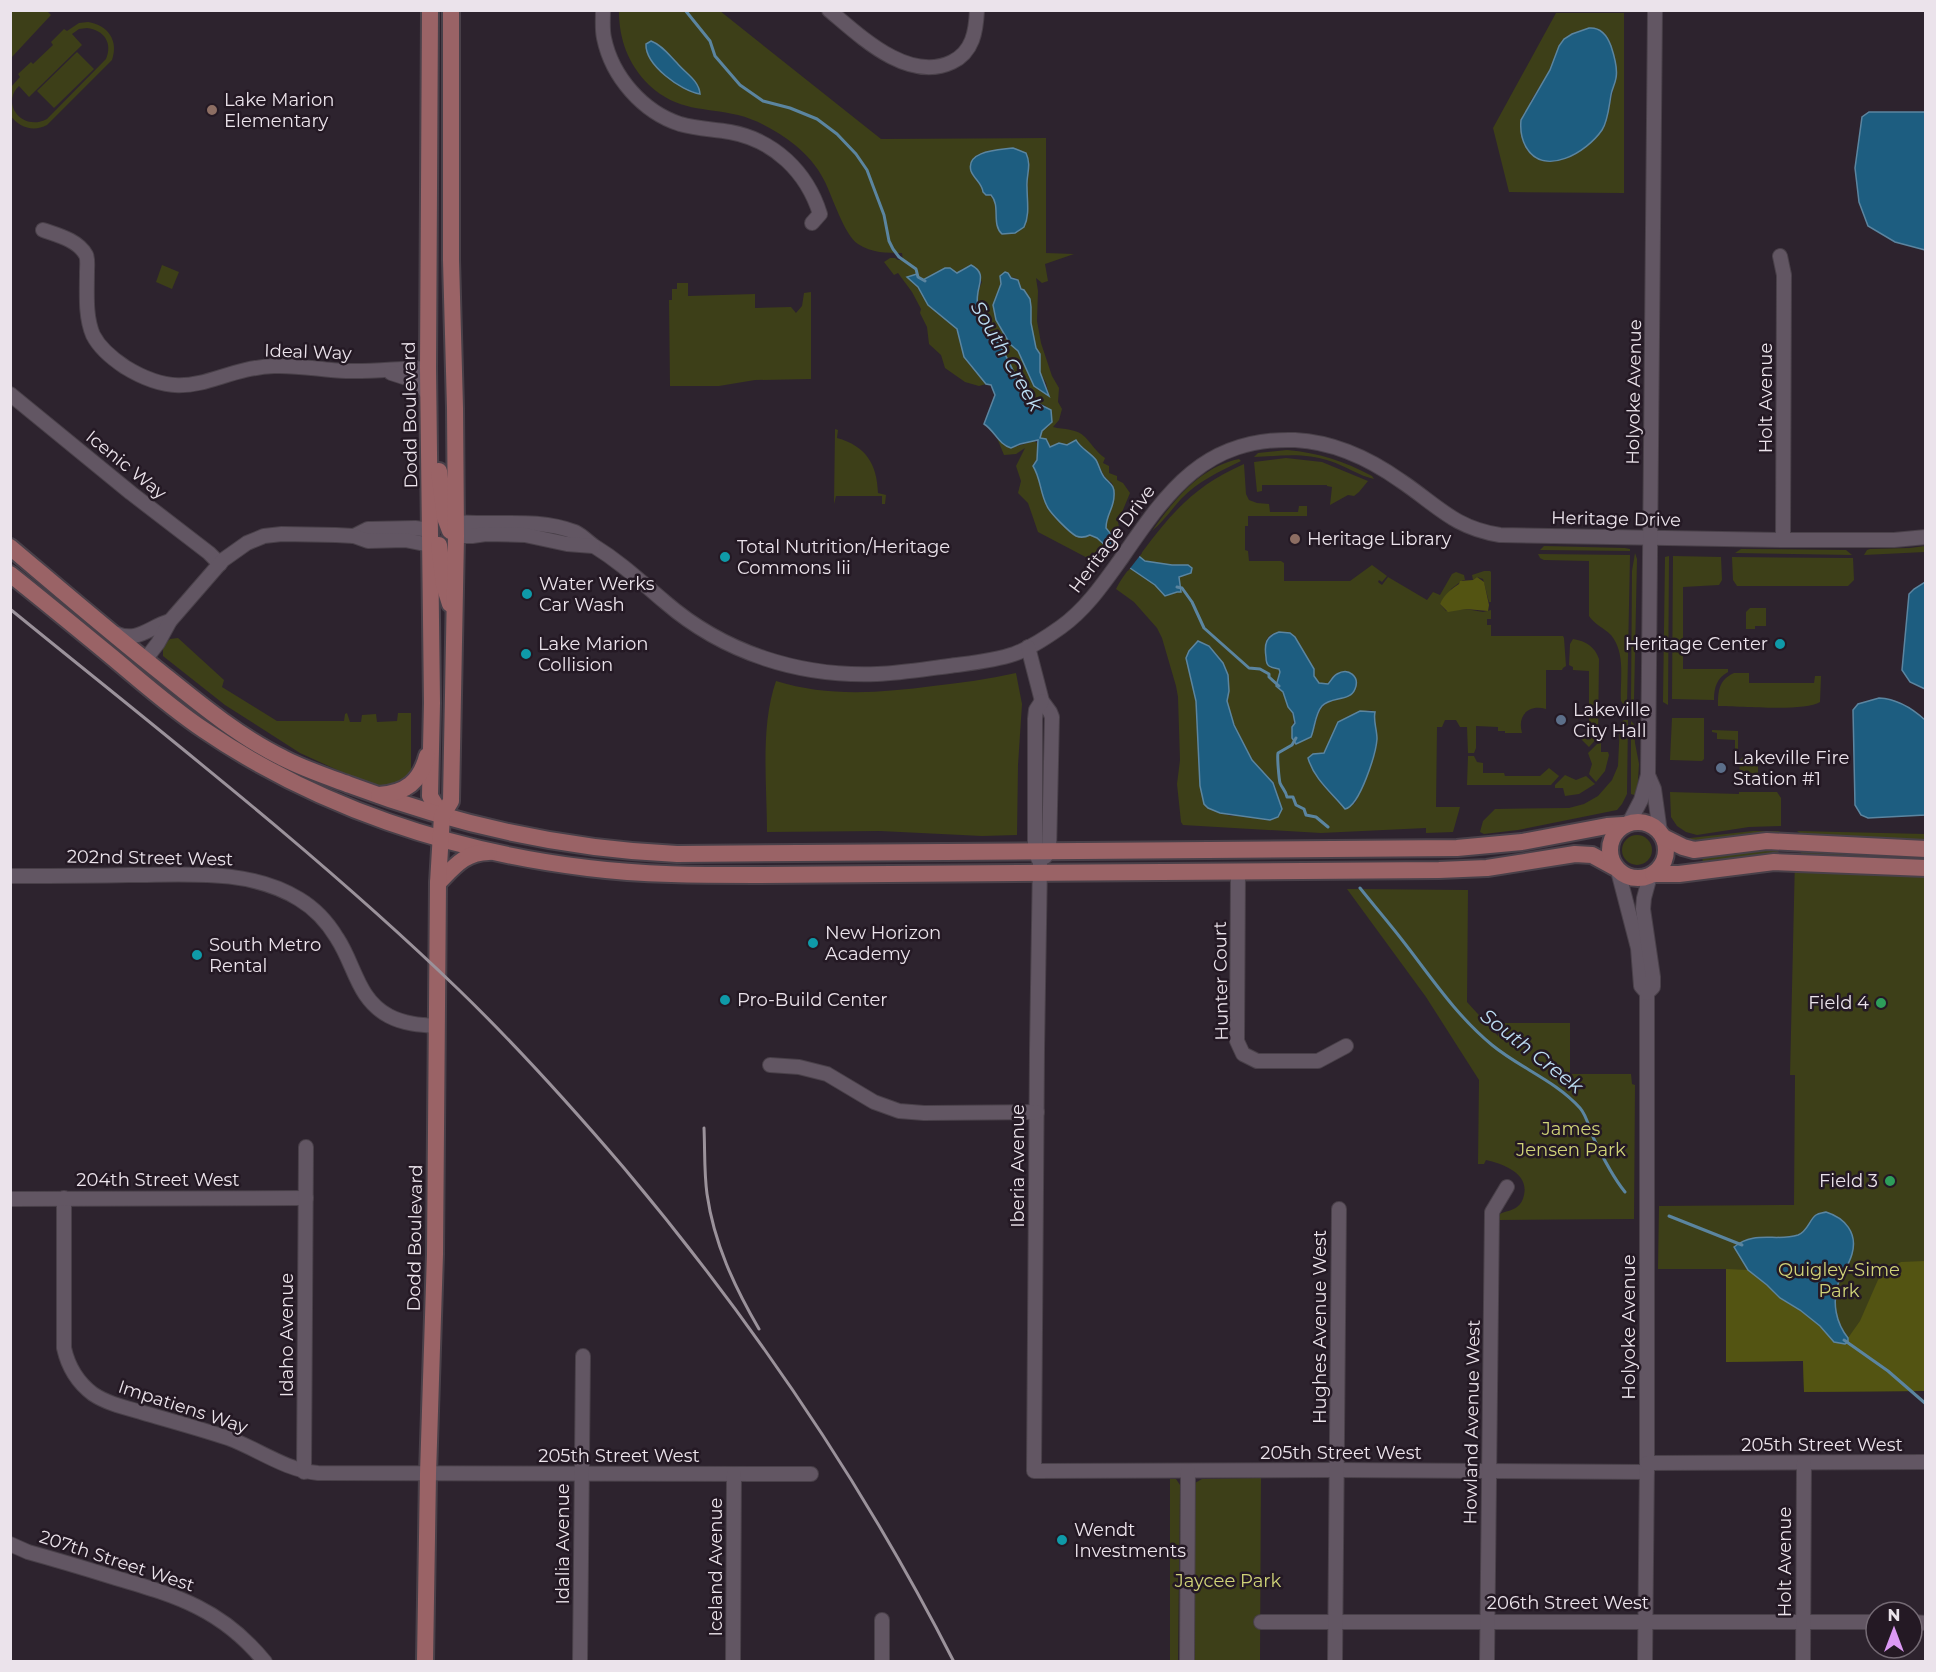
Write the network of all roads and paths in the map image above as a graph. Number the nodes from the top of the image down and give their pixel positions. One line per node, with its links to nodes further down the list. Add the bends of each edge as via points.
1 (430, 10): 10 (main road, Dodd Boulevard)
2 (451, 10): 14 (main road, Dodd Boulevard)
3 (603, 10): 7 (street, via 606,47 619,75 636,96 674,122 746,136 776,150 815,199)
4 (829, 10): 5 (street, via 881,51 904,62 931,67 953,62 966,51 975,32)
5 (976, 10)
6 (1655, 10): 17 (street, Holyoke Avenue)
7 (816, 219)
8 (43, 230): 11 (street, Ideal Way, via 65,238 87,256 87,309 94,336 112,358 149,380 192,385 275,366)
9 (1780, 256): 20 (street, Holt Avenue, via 1784,275)
10 (428, 368): 11 (street, Ideal Way); 13 (main road, Dodd Boulevard); 14 (main road, via 443,376)
11 (386, 371): 13 (street, Ideal Way, via 419,382)
12 (10, 394): 22 (street, Icenic Way)
13 (428, 395): 15 (main road, Dodd Boulevard)
14 (455, 408): 16 (main road, Dodd Boulevard)
15 (429, 433): 16 (main road, via 437,459 445,518 449,530); 19 (main road, Dodd Boulevard)
16 (456, 529): 24 (main road, Dodd Boulevard); 28 (street, Heritage Drive, via 472,537 525,535 593,546 624,566 696,626 738,648 787,666 840,674 894,673 994,659)
17 (1651, 537): 20 (street, Heritage Drive); 28 (street, Heritage Drive, via 1510,536 1480,531 1445,515 1364,459 1323,444 1265,442 1244,446 1206,463 1173,489 1075,616); 31 (street, Holyoke Avenue)
18 (1926, 537): 20 (street, Heritage Drive)
19 (430, 538): 22 (street, via 414,528 368,529 354,536 282,534 248,543); 24 (main road, via 439,545 444,585); 30 (main road, Dodd Boulevard)
20 (1783, 540)
21 (10, 547): 26 (main road)
22 (220, 564): 25 (street)
23 (10, 574): 27 (main road)
24 (455, 620): 33 (main road, Dodd Boulevard, via 451,801)
25 (170, 621): 26 (street, via 132,638); 29 (street)
26 (111, 632): 29 (main road)
27 (93, 641): 29 (main road, via 124,662 138,664); 36 (main road, via 202,729 272,772 323,797)
28 (1028, 647): 39 (street, Iberia Avenue, via 1042,700 1035,719)
29 (145, 660): 32 (main road, via 199,704 283,758)
30 (431, 741): 32 (main road, via 417,780 402,789); 33 (main road, Dodd Boulevard, via 430,796)
31 (1648, 775): 34 (street, Holyoke Avenue, via 1641,800); 35 (street, Holyoke Avenue)
32 (377, 795): 33 (main road)
33 (442, 816): 36 (main road, Dodd Boulevard); 39 (main road, via 531,838 632,852)
34 (1626, 824): 35 (main road, via 1646,823); 39 (main road, via 1514,843 1456,848); 41 (main road, via 1614,833 1610,844)
35 (1661, 835): 37 (main road, via 1694,850 1767,841); 43 (main road, via 1665,858)
36 (441, 839): 38 (main road); 45 (main road, Dodd Boulevard)
37 (1926, 849)
38 (493, 852): 39 (main road, via 579,867 672,875); 45 (main road, via 474,853)
39 (1041, 860): 42 (main road); 50 (street, Iberia Avenue)
40 (1926, 868): 43 (main road, via 1774,862)
41 (1616, 869): 42 (main road, via 1587,854 1470,869); 43 (main road, via 1636,879); 46 (street, Holyoke Avenue, via 1638,948 1641,986)
42 (1238, 871): 48 (street, Hunter Court, via 1237,1041 1243,1054 1257,1061 1318,1061)
43 (1651, 875): 46 (street, Holyoke Avenue, via 1643,904 1653,977 1653,987)
44 (10, 876): 47 (street, 202nd Street West, via 187,875 231,877 269,885 299,899 325,922 338,938 365,997 375,1007 406,1023)
45 (438, 883): 47 (main road, Dodd Boulevard)
46 (1647, 993): 60 (street, Holyoke Avenue)
47 (437, 1026): 66 (main road, Dodd Boulevard)
48 (1346, 1046)
49 (770, 1065): 50 (street, via 826,1074 874,1102 899,1111)
50 (1037, 1112): 62 (street, Iberia Avenue)
51 (306, 1147): 55 (street, Idaho Avenue)
52 (1507, 1187): 65 (street, Howland Avenue West, via 1492,1212)
53 (10, 1198): 54 (street, 204th Street West)
54 (64, 1198): 55 (street, 204th Street West); 64 (street, Impatiens Way, via 63,1336 67,1359 77,1379 93,1394 113,1404 228,1438)
55 (306, 1198): 64 (street, Idaho Avenue)
56 (1339, 1209): 61 (street, Hughes Avenue West)
57 (583, 1356): 67 (street, Idalia Avenue)
58 (1926, 1462): 59 (street, 205th Street West)
59 (1804, 1463): 60 (street, 205th Street West); 73 (street, Holt Avenue)
60 (1647, 1467): 65 (street, 205th Street West); 76 (street, Holyoke Avenue)
61 (1337, 1470): 63 (street, 205th Street West); 65 (street, 205th Street West); 75 (street, Hughes Avenue West)
62 (1034, 1471): 63 (street, 205th Street West)
63 (1188, 1471): 83 (street)
64 (304, 1472): 66 (street, Impatiens Way)
65 (1490, 1472): 72 (street, Howland Avenue West)
66 (428, 1474): 67 (street, 205th Street West); 79 (main road, Dodd Boulevard)
67 (581, 1474): 68 (street, 205th Street West); 80 (street, Idalia Avenue)
68 (734, 1474): 69 (street, 205th Street West); 81 (street, Iceland Avenue)
69 (811, 1474)
70 (10, 1544): 78 (street, 207th Street West, via 192,1603 230,1627)
71 (882, 1620): 82 (street)
72 (1488, 1621): 75 (street, 206th Street West); 76 (street, 206th Street West); 85 (street, Howland Avenue West)
73 (1803, 1621): 76 (street, 206th Street West); 77 (street, 206th Street West); 87 (street, Holt Avenue)
74 (1261, 1622): 75 (street, 206th Street West)
75 (1335, 1622): 84 (street, Hughes Avenue West)
76 (1646, 1622): 86 (street, Holyoke Avenue)
77 (1864, 1622)
78 (265, 1662)
79 (425, 1662)
80 (580, 1662)
81 (733, 1662)
82 (882, 1662)
83 (1187, 1662)
84 (1335, 1662)
85 (1487, 1662)
86 (1645, 1662)
87 (1803, 1662)

